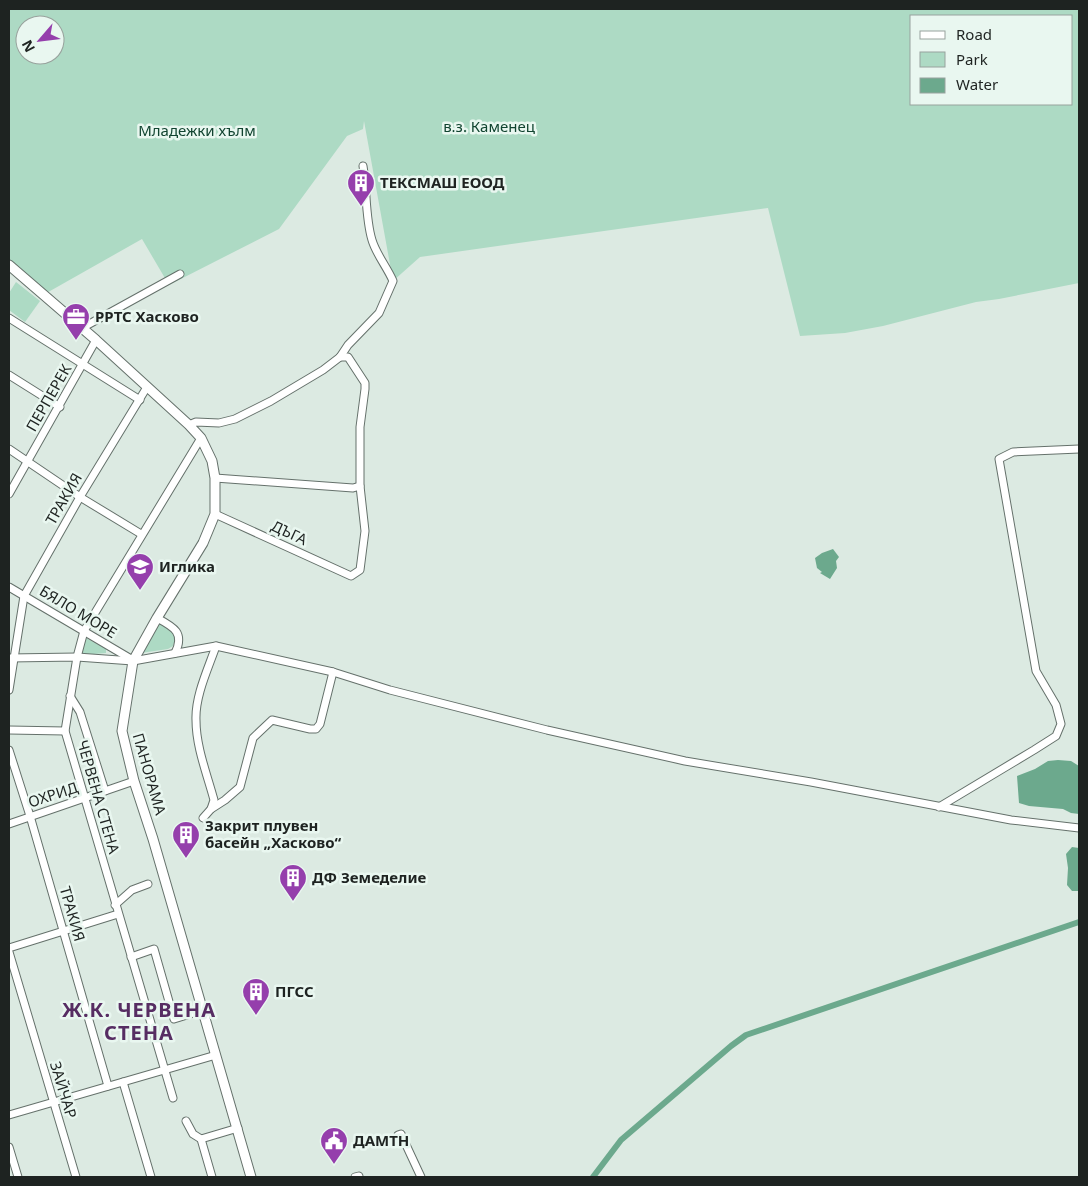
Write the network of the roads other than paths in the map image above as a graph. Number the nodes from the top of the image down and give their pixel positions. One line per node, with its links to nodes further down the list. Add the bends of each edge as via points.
1 (363, 166): 7 (street, via 372,238 393,282 379,313)
2 (9, 265): 5 (street, ПАНОРАМА)
3 (180, 274): 5 (street)
4 (9, 318): 8 (street)
5 (82, 328): 6 (street, ПАНОРАМА)
6 (96, 340): 8 (street, ПЕРПЕРЕК); 10 (street, ПАНОРАМА)
7 (340, 357): 13 (street, via 295,388 248,413 219,423 196,422); 19 (street, via 348,357 366,389 360,427)
8 (84, 364): 11 (street); 12 (street, ПЕРПЕРЕК)
9 (9, 375): 12 (street)
10 (147, 387): 11 (street, ТРАКИЯ); 13 (street, ПАНОРАМА)
11 (140, 400): 21 (street, ТРАКИЯ)
12 (60, 407): 17 (street, ПЕРПЕРЕК)
13 (189, 425): 14 (street, ПАНОРАМА)
14 (202, 438): 18 (street, ПАНОРАМА, via 212,461); 23 (street, ЧЕРВЕНА СТЕНА)
15 (9, 449): 17 (street)
16 (1079, 449): 42 (street, via 1013,452 999,459 1036,672 1056,705 1061,724 1056,736)
17 (27, 462): 20 (street, ПЕРПЕРЕК); 21 (street)
18 (214, 478): 19 (street); 22 (street, ПАНОРАМА)
19 (360, 486): 22 (street, ДЪГА, via 365,531 360,570 350,576)
20 (9, 494)
21 (80, 497): 23 (street); 25 (street, ТРАКИЯ)
22 (215, 514): 26 (street, ПАНОРАМА, via 203,543)
23 (142, 534): 27 (street, ЧЕРВЕНА СТЕНА)
24 (9, 587): 25 (street, БЯЛО МОРЕ)
25 (24, 596): 27 (street, БЯЛО МОРЕ); 31 (street, ТРАКИЯ)
26 (157, 618): 29 (street, via 179,634 180,642); 32 (street, ПАНОРАМА)
27 (84, 631): 30 (street, ЧЕРВЕНА СТЕНА); 32 (street, БЯЛО МОРЕ)
28 (216, 646): 29 (street); 33 (street); 43 (street, via 198,700 196,719 197,740 214,800)
29 (175, 653): 32 (street)
30 (77, 657): 31 (street); 32 (street); 35 (street, ЧЕРВЕНА СТЕНА)
31 (11, 658): 34 (street, ТРАКИЯ)
32 (133, 660): 39 (street, ПАНОРАМА, via 122,731)
33 (332, 672): 42 (street, via 390,690 685,761); 43 (street, via 316,729 272,720 253,738 240,787)
34 (9, 690)
35 (70, 696): 37 (street, ЧЕРВЕНА СТЕНА); 40 (street, via 80,712)
36 (9, 730): 37 (street)
37 (65, 731): 41 (street, ЧЕРВЕНА СТЕНА)
38 (9, 750): 44 (street, ТРАКИЯ)
39 (134, 781): 40 (street, ОХРИД); 55 (street, ПАНОРАМА)
40 (105, 791): 41 (street, ОХРИД)
41 (84, 799): 44 (street, ОХРИД); 49 (street, ЧЕРВЕНА СТЕНА)
42 (939, 807): 47 (street)
43 (211, 809): 45 (street)
44 (30, 816): 46 (street, ОХРИД); 51 (street, ТРАКИЯ)
45 (203, 818)
46 (9, 824)
47 (1079, 828)
48 (148, 884): 49 (street, via 132,890)
49 (116, 905): 50 (street, ЧЕРВЕНА СТЕНА)
50 (118, 914): 51 (street); 54 (street, ЧЕРВЕНА СТЕНА)
51 (63, 931): 52 (street); 59 (street, ТРАКИЯ)
52 (9, 948)
53 (9, 952): 61 (street, ЗАЙЧАР)
54 (131, 957): 55 (street, via 154,950 174,1019); 57 (street, ЧЕРВЕНА СТЕНА)
55 (203, 1010): 56 (street, ПАНОРАМА)
56 (216, 1055): 57 (street); 64 (street, ПАНОРАМА)
57 (165, 1070): 58 (street); 60 (street, ЧЕРВЕНА СТЕНА)
58 (123, 1082): 59 (street); 70 (street)
59 (108, 1086): 61 (street)
60 (173, 1098)
61 (52, 1101): 62 (street); 69 (street, ЗАЙЧАР)
62 (9, 1115)
63 (186, 1121): 65 (street)
64 (238, 1128): 65 (street); 72 (street, ПАНОРАМА)
65 (201, 1139): 71 (street)
66 (405, 1142): 73 (street)
67 (9, 1147): 68 (street)
68 (18, 1177)
69 (76, 1177)
70 (151, 1177)
71 (212, 1177)
72 (251, 1177)
73 (421, 1177)

